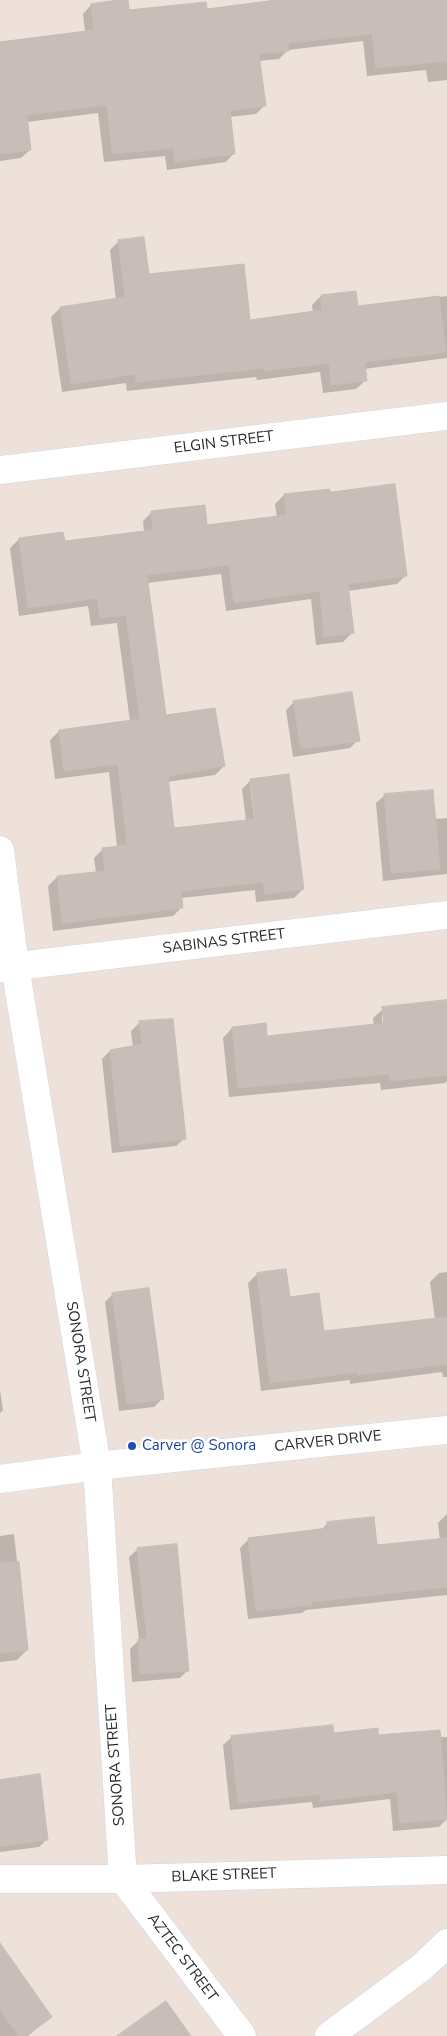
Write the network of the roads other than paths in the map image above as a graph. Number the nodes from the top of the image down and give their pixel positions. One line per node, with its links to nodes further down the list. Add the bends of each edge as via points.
1 (447, 416): 2 (street, ELGIN STREET)
2 (0, 470)
3 (0, 850): 5 (street, SONORA STREET)
4 (447, 915): 5 (street, SABINAS STREET)
5 (7, 967): 7 (street, SONORA STREET)
6 (447, 1430): 7 (street, CARVER DRIVE)
7 (97, 1466): 8 (street, CARVER DRIVE); 11 (street, SONORA STREET)
8 (0, 1479)
9 (447, 1870): 11 (street, BLAKE STREET)
10 (0, 1879): 11 (street, BLAKE STREET)
11 (123, 1879): 13 (street, AZTEC STREET)
12 (447, 1943): 14 (street, via 422,1967)
13 (242, 2036)
14 (329, 2036)

